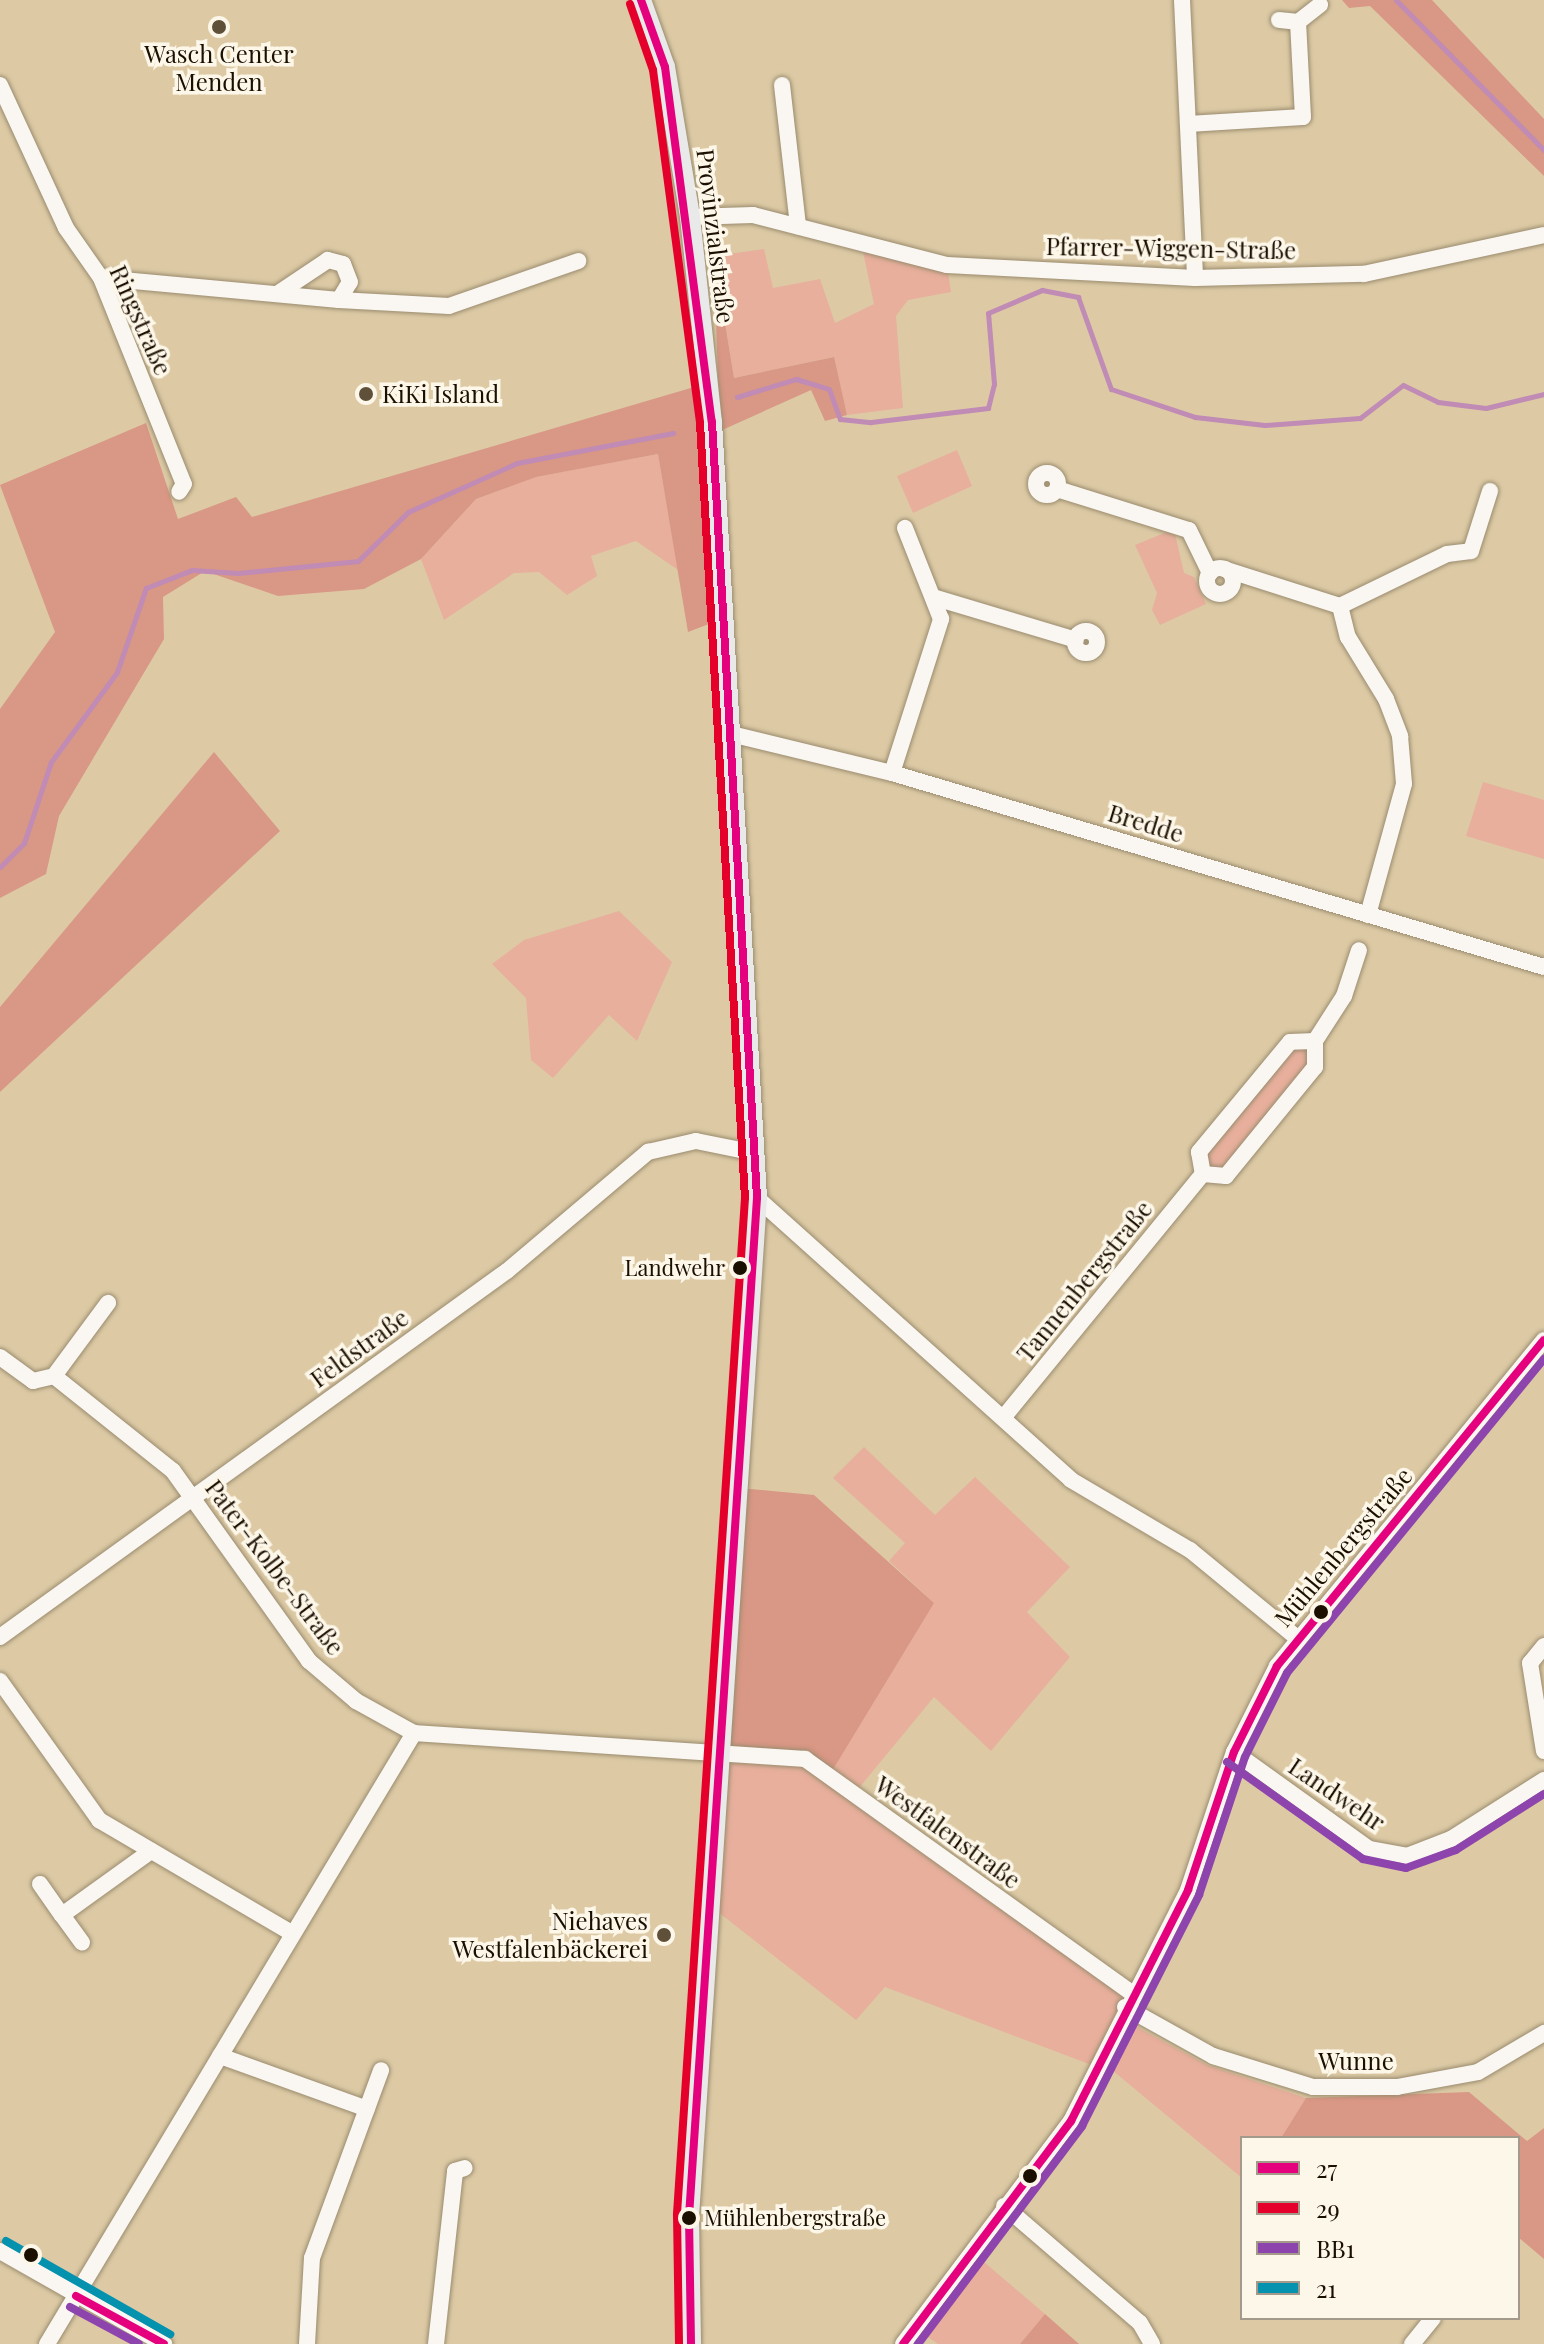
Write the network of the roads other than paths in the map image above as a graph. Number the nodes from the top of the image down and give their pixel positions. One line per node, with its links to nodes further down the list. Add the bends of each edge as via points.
1 (641, 0): 9 (main road, Provinzialstraße, via 665,67)
2 (1182, 0): 8 (street)
3 (1320, 5): 5 (street)
4 (1279, 20): 5 (street)
5 (1298, 22): 8 (street, via 1303,117)
6 (0, 85): 13 (street, Ringstraße, via 66,228)
7 (782, 85): 10 (street)
8 (1188, 124): 14 (street)
9 (690, 217): 10 (street, Pfarrer-Wiggen-Straße, via 753,215); 24 (main road, Provinzialstraße)
10 (798, 226): 14 (street, Pfarrer-Wiggen-Straße, via 947,265)
11 (1544, 235): 14 (street, Pfarrer-Wiggen-Straße, via 1364,274)
12 (578, 261): 16 (street, via 449,306)
13 (101, 278): 15 (street); 19 (street, Ringstraße, via 184,484)
14 (1195, 278)
15 (277, 294): 16 (street); 16 (street, via 328,260 343,264 350,282)
16 (339, 300)
17 (1057, 489): 22 (street, via 1189,530 1217,571)
18 (1490, 491): 22 (street, via 1471,551 1447,554)
19 (179, 492)
20 (905, 528): 21 (street)
21 (936, 598): 23 (street); 25 (street, via 939,631)
22 (1340, 606): 26 (street, via 1404,753 1404,784)
23 (1076, 640)
24 (731, 734): 25 (street, Bredde); 30 (main road, Provinzialstraße)
25 (892, 773): 26 (street, Bredde)
26 (1368, 915): 28 (street, Bredde)
27 (1359, 950): 29 (street, via 1344,996)
28 (1544, 967)
29 (1315, 1041): 31 (street, via 1315,1067 1226,1176); 31 (street, Tannenbergstraße, via 1290,1042 1199,1152)
30 (755, 1153): 32 (main road, Provinzialstraße); 38 (street, Feldstraße, via 686,1141 648,1152 507,1271)
31 (1203, 1174): 37 (street, Tannenbergstraße)
32 (757, 1198): 37 (street); 46 (main road, Provinzialstraße)
33 (108, 1303): 36 (street)
34 (1544, 1340): 40 (street, Mühlenbergstraße)
35 (0, 1357): 36 (street, Pater-Kolbe-Straße, via 33,1381)
36 (54, 1376): 38 (street, Pater-Kolbe-Straße, via 173,1471)
37 (1003, 1418): 40 (street, via 1071,1480 1199,1556)
38 (191, 1496): 39 (street, Feldstraße); 43 (street, Pater-Kolbe-Straße, via 309,1661 356,1701)
39 (0, 1637)
40 (1296, 1637): 45 (street, Mühlenbergstraße)
41 (1544, 1646): 44 (street, via 1530,1663)
42 (0, 1681): 48 (street, via 99,1820)
43 (414, 1733): 46 (street, Pater-Kolbe-Straße); 51 (street)
44 (1544, 1751)
45 (1234, 1752): 47 (street, Landwehr, via 1369,1849 1407,1856 1451,1839); 53 (street, Mühlenbergstraße, via 1188,1890)
46 (721, 1753): 53 (street, Westfalenstraße, via 805,1759); 67 (main road, Provinzialstraße, via 689,2216)
47 (1544, 1780)
48 (151, 1851): 50 (street); 51 (street)
49 (40, 1884): 50 (street)
50 (62, 1915): 52 (street)
51 (290, 1932): 55 (street)
52 (82, 1943)
53 (1128, 2000): 54 (street, Wunne, via 1213,2056 1313,2087 1397,2087 1478,2072); 59 (street, Mühlenbergstraße, via 1071,2121)
54 (1544, 2033)
55 (220, 2056): 57 (street); 61 (street)
56 (381, 2070): 57 (street)
57 (367, 2109): 65 (street, via 312,2258)
58 (465, 2168): 66 (street, via 455,2171)
59 (1004, 2206): 68 (street, Mühlenbergstraße); 69 (street, via 1140,2323)
60 (0, 2251): 61 (street)
61 (76, 2296): 63 (street); 64 (street)
62 (1431, 2320): 70 (street)
63 (47, 2344)
64 (164, 2344)
65 (307, 2344)
66 (436, 2344)
67 (691, 2344)
68 (903, 2344)
69 (1152, 2344)
70 (1412, 2344)

